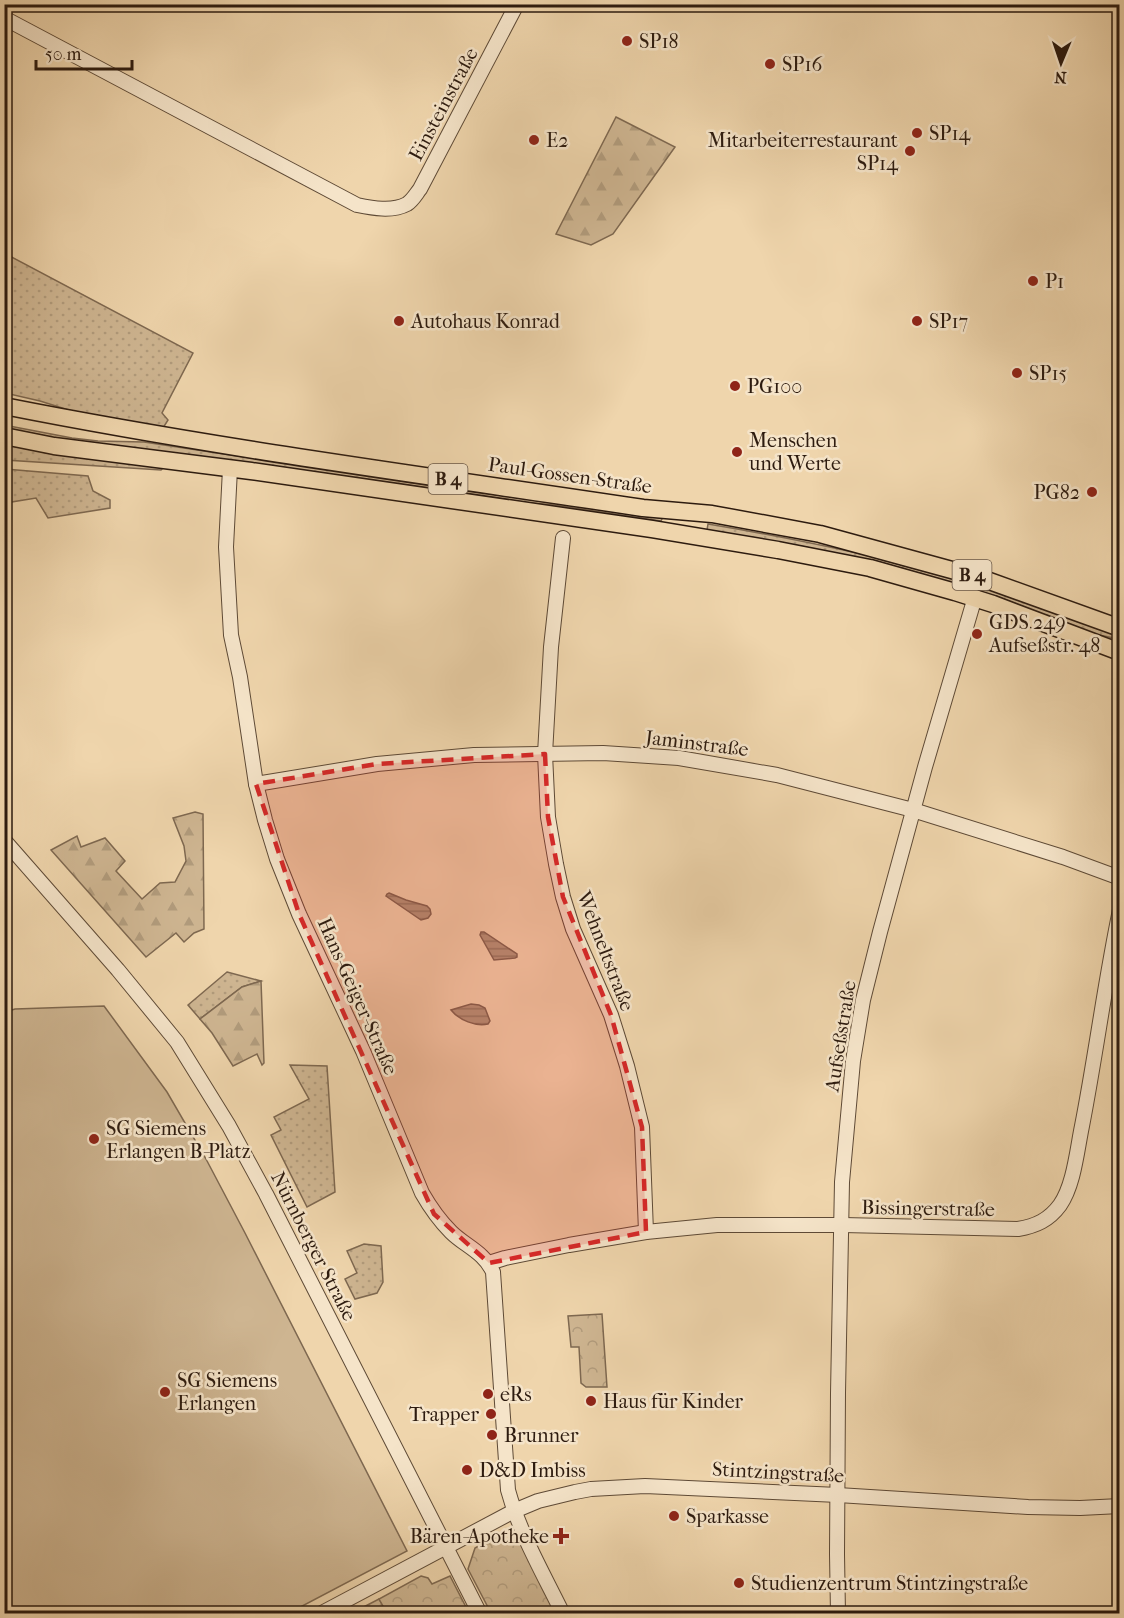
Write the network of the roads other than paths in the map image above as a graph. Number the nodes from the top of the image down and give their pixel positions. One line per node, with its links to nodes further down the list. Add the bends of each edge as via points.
1 (517, 4): 2 (street, Einsteinstraße, via 420,189 407,204 390,208 357,205)
2 (4, 18)
3 (4, 406): 6 (main road, Paul-Gossen-Straße / B 4, via 228,447)
4 (4, 436): 5 (main road, B 4)
5 (230, 469): 8 (main road, B 4); 13 (street, Hans-Geiger-Straße, via 226,532 231,635)
6 (733, 518): 8 (main road, via 722,528); 10 (main road, Paul-Gossen-Straße / B 4, via 820,534 981,578)
7 (563, 538): 12 (street, Wehneltstraße, via 550,647)
8 (728, 541): 9 (main road, B 4, via 870,568)
9 (975, 597): 11 (main road, B 4); 14 (street, Aufseßstraße)
10 (1119, 628)
11 (1119, 652)
12 (545, 754): 13 (street, Jaminstraße, via 474,755 377,764); 14 (street, Jaminstraße, via 643,755 716,764 777,774); 19 (street, Wehneltstraße, via 551,841 563,897 611,1015 642,1127)
13 (256, 784): 20 (street, Hans-Geiger-Straße, via 277,859 299,914 422,1192 434,1214)
14 (913, 810): 16 (street, Jaminstraße); 18 (street, Aufseßstraße, via 863,1000 853,1061)
15 (4, 840): 24 (street, Nürnberger Straße, via 143,999 208,1090 256,1174)
16 (1119, 878)
17 (1119, 910): 18 (street, Bissingerstraße, via 1070,1185 1050,1217 1018,1229)
18 (843, 1225): 19 (street, Bissingerstraße, via 717,1225); 21 (street, Aufseßstraße)
19 (646, 1232): 20 (street, Bissingerstraße)
20 (489, 1263): 23 (street, via 495,1284 507,1481)
21 (838, 1495): 22 (street, Stintzingstraße, via 1028,1507); 23 (street, Stintzingstraße, via 645,1486 575,1492); 28 (street, Aufseßstraße)
22 (1119, 1506)
23 (514, 1511): 24 (street, Stintzingstraße); 27 (street)
24 (446, 1547): 25 (street, Stintzingstraße); 26 (street, Nürnberger Straße)
25 (320, 1614)
26 (480, 1614)
27 (563, 1614)
28 (838, 1614)

